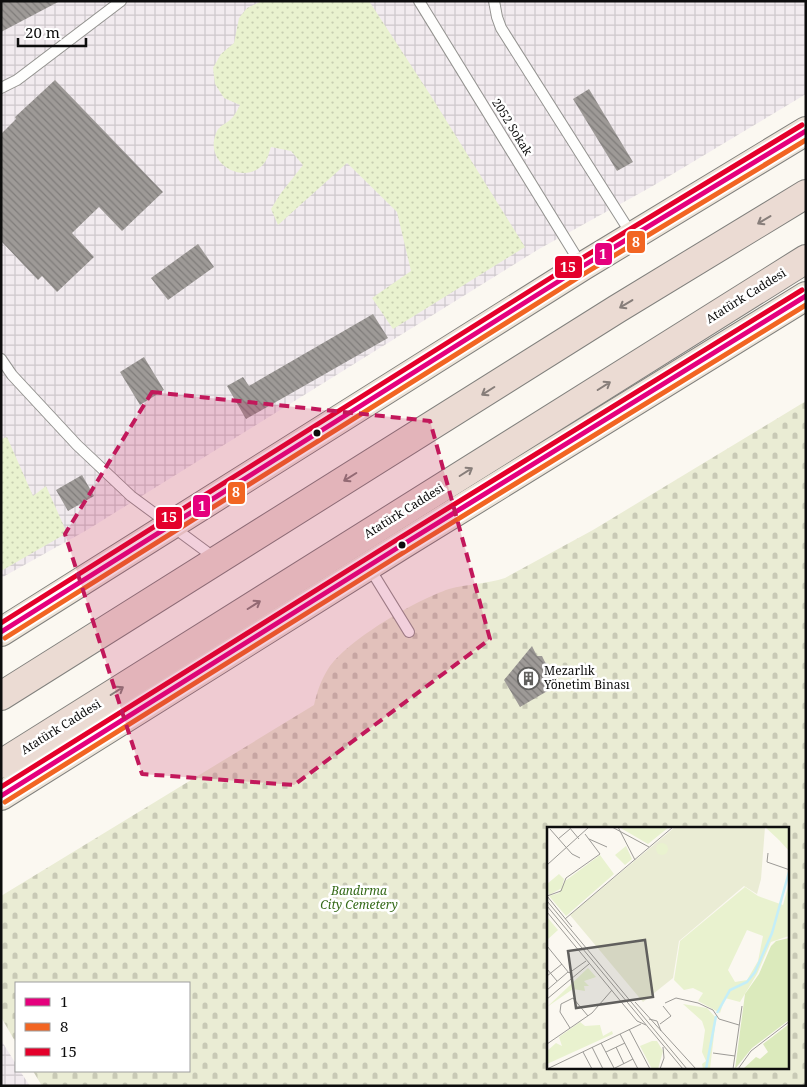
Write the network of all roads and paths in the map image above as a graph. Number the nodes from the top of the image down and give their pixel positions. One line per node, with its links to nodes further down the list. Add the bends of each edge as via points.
1 (121, 1): 4 (lane, via 17,80)
2 (419, 1): 9 (lane, 2052 Sokak)
3 (494, 1): 7 (lane, via 501,28)
4 (1, 88)
5 (806, 131): 7 (main road)
6 (806, 194): 13 (highway, one-way to 13)
7 (633, 236): 9 (main road)
8 (806, 259): 18 (highway, Atatürk Caddesi, one-way to 8)
9 (583, 266): 12 (main road)
10 (806, 296): 14 (main road)
11 (1, 359): 12 (lane, via 77,445 131,496)
12 (172, 525): 13 (lane); 15 (main road)
13 (218, 560): 17 (highway)
14 (369, 567): 16 (lane); 19 (main road)
15 (1, 632)
16 (410, 632)
17 (1, 696)
18 (1, 764)
19 (1, 796)

